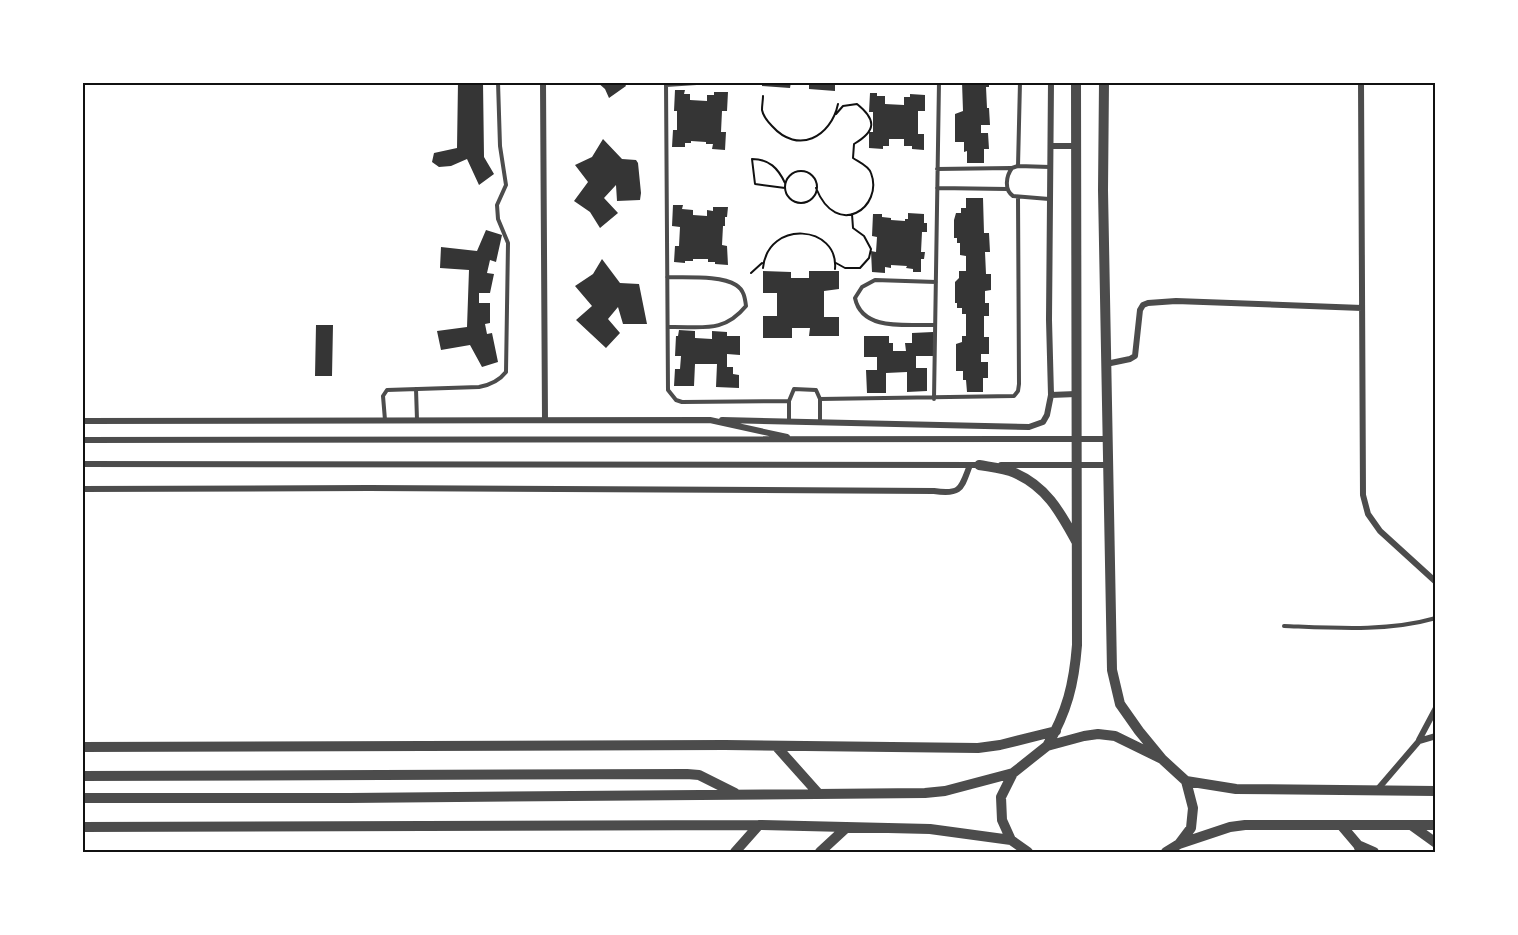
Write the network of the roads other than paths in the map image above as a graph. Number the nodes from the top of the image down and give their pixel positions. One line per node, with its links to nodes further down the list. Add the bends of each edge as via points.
1 (498, 82): 27 (lane, via 506,185 497,205 508,243 506,372 488,385)
2 (543, 82): 33 (street)
3 (712, 82): 10 (lane)
4 (939, 82): 16 (lane)
5 (1020, 82): 13 (lane)
6 (1051, 82): 11 (street)
7 (1076, 82): 12 (street)
8 (1104, 82): 26 (street)
9 (1361, 82): 23 (street)
10 (666, 84): 21 (lane)
11 (1051, 146): 12 (street); 14 (street)
12 (1077, 146): 28 (street)
13 (1018, 166): 14 (lane); 15 (lane)
14 (1050, 167): 20 (street)
15 (1012, 168): 16 (lane); 18 (lane)
16 (937, 169): 17 (lane)
17 (937, 188): 18 (lane); 22 (lane)
18 (1007, 189): 19 (lane)
19 (1018, 197): 20 (lane); 31 (lane, via 1018,391 1010,398)
20 (1050, 199): 29 (street)
21 (668, 277): 25 (lane); 25 (lane, via 722,280 737,285 745,295 746,306 737,318 722,326)
22 (936, 282): 24 (lane); 24 (lane, via 875,280 862,287 855,298 857,309 867,319 883,324)
23 (1362, 308): 26 (street, via 1148,303 1140,310 1135,356); 50 (street, via 1363,495 1368,514 1380,531)
24 (935, 325): 31 (lane)
25 (668, 327): 32 (lane, via 668,390 676,400)
26 (1106, 364): 41 (street)
27 (416, 389): 36 (lane, via 385,393); 37 (lane)
28 (1077, 394): 29 (street); 40 (street)
29 (1051, 395): 39 (street, via 1043,422 1029,428)
30 (820, 399): 31 (lane); 32 (lane, via 812,389 794,389); 39 (lane)
31 (934, 399)
32 (789, 401): 38 (lane)
33 (545, 420): 34 (street); 37 (street)
34 (710, 420): 38 (street); 43 (street)
35 (82, 421): 36 (street)
36 (386, 421): 37 (street)
37 (417, 421)
38 (789, 421): 39 (street)
39 (820, 421)
40 (1077, 439): 41 (street); 43 (street); 46 (street)
41 (1107, 439): 47 (street)
42 (82, 440): 43 (street)
43 (800, 440)
44 (82, 464): 45 (street)
45 (974, 465): 46 (street); 48 (street, via 961,488 947,493); 49 (street, via 1014,472 1037,486 1058,507)
46 (1077, 465): 47 (street); 49 (street)
47 (1108, 465): 60 (street, via 1112,670 1120,704)
48 (82, 489)
49 (1077, 544): 54 (street, via 1075,673)
50 (1436, 582)
51 (1436, 618): 52 (lane, via 1384,627)
52 (1284, 626)
53 (1436, 708): 56 (street)
54 (1056, 731): 57 (street, via 978,748); 58 (street)
55 (1436, 736): 56 (street)
56 (1419, 741): 64 (street)
57 (776, 746): 59 (street); 66 (street)
58 (1047, 746): 60 (street, via 1098,734 1115,736); 61 (street)
59 (82, 747)
60 (1162, 759): 63 (street)
61 (1013, 773): 66 (street, via 945,791); 75 (street, via 1001,797 1002,820)
62 (82, 776): 67 (street, via 687,774 699,775)
63 (1186, 781): 64 (street, via 1236,789); 77 (street, via 1193,808 1191,828)
64 (1377, 790): 65 (street)
65 (1436, 791)
66 (818, 793): 67 (street)
67 (736, 794): 68 (street)
68 (82, 798)
69 (759, 825): 73 (street); 74 (street); 79 (street)
70 (1341, 825): 71 (street); 77 (street, via 1245,825); 78 (street)
71 (1411, 825): 72 (street); 76 (street)
72 (1436, 825)
73 (82, 827)
74 (846, 828): 75 (street, via 930,829); 80 (street)
75 (1011, 840): 81 (street)
76 (1436, 843)
77 (1179, 844): 82 (street)
78 (1359, 849): 83 (street)
79 (735, 852)
80 (820, 852)
81 (1028, 852)
82 (1166, 852)
83 (1374, 852)

